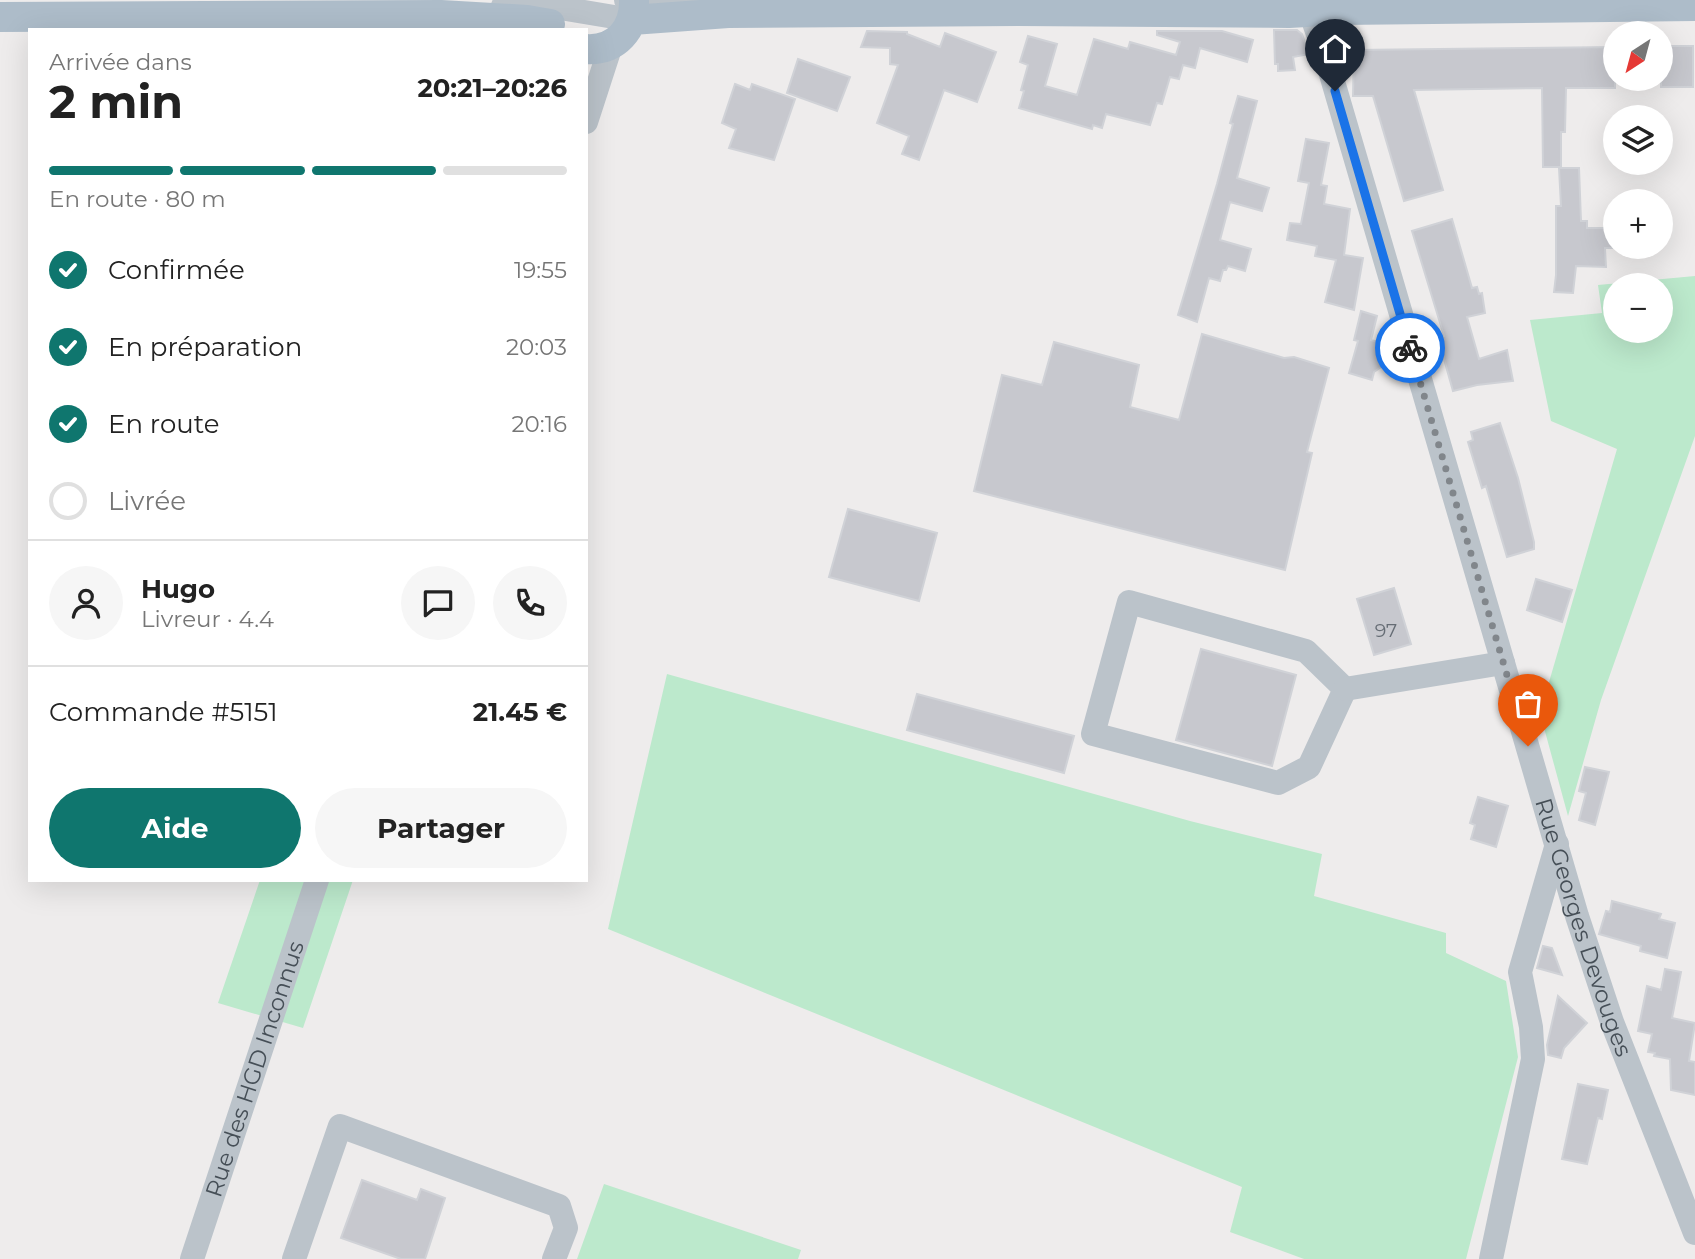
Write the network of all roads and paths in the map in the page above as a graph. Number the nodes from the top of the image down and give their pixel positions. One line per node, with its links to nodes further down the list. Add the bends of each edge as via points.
1 (102, 0): 5 (street, via 92,5)
2 (788, 0): 6 (street)
3 (1268, 0): 8 (street)
4 (1645, 3): 8 (main road); 9 (main road)
5 (0, 5)
6 (632, 5): 7 (main road, via 728,13); 11 (street); 15 (main road, via 628,30)
7 (1027, 6): 8 (main road)
8 (1308, 6): 17 (street, Rue Georges Devouges)
9 (1695, 6)
10 (331, 7): 11 (street); 13 (main road); 14 (main road)
11 (549, 15): 14 (main road)
12 (0, 17): 13 (main road)
13 (186, 20)
14 (442, 23)
15 (599, 47): 16 (street)
16 (588, 110)
17 (1503, 663): 18 (street); 19 (street, Rue Georges Devouges)
18 (1345, 689): 18 (street, via 1309,768 1278,783 1093,734 1129,602 1306,651)
19 (1557, 844): 21 (street, Rue Georges Devouges, via 1612,1022); 25 (street, via 1520,972 1533,1059)
20 (316, 882): 22 (street, Rue des HGD Inconnus)
21 (1695, 1233)
22 (192, 1259)
23 (294, 1259): 24 (street, via 340,1126 559,1206 566,1228)
24 (554, 1259)
25 (1490, 1259)

